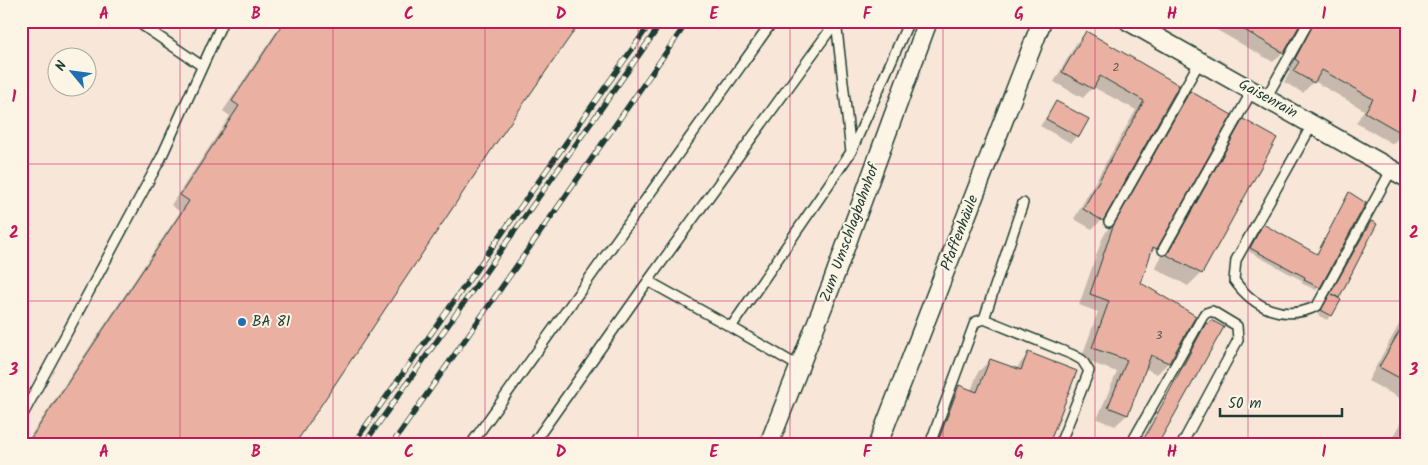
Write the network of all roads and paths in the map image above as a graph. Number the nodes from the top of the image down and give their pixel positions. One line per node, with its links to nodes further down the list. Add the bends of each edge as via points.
1 (136, 21): 11 (lane)
2 (224, 21): 11 (lane)
3 (772, 21): 24 (lane)
4 (909, 21): 14 (lane)
5 (928, 21): 22 (street, Zum Umschlagbahnhof)
6 (1042, 21): 27 (street, Pfaffenhäule)
7 (1128, 21): 10 (street, Gaisenrain)
8 (1309, 21): 12 (lane)
9 (836, 22): 14 (lane); 19 (lane)
10 (1200, 62): 12 (street, Gaisenrain); 17 (lane)
11 (202, 66): 23 (lane, via 161,158)
12 (1259, 94): 13 (street, Gaisenrain); 18 (lane)
13 (1312, 124): 15 (street, Gaisenrain); 15 (lane, via 1236,260 1234,280 1243,292 1268,308 1280,314 1304,312 1317,306)
14 (851, 152): 21 (lane)
15 (1399, 173)
16 (1023, 203): 20 (lane)
17 (1109, 222)
18 (1163, 250)
19 (648, 281): 21 (lane); 25 (lane)
20 (984, 319): 28 (lane, via 975,322); 29 (lane, via 1048,343 1082,360 1089,372)
21 (731, 327): 22 (lane)
22 (800, 367): 26 (street, Zum Umschlagbahnhof)
23 (21, 418)
24 (471, 444)
25 (533, 444)
26 (769, 444)
27 (878, 444)
28 (930, 444)
29 (1060, 444)
30 (1131, 444): 31 (lane, via 1203,316 1212,311 1237,326 1238,340)
31 (1182, 444)

